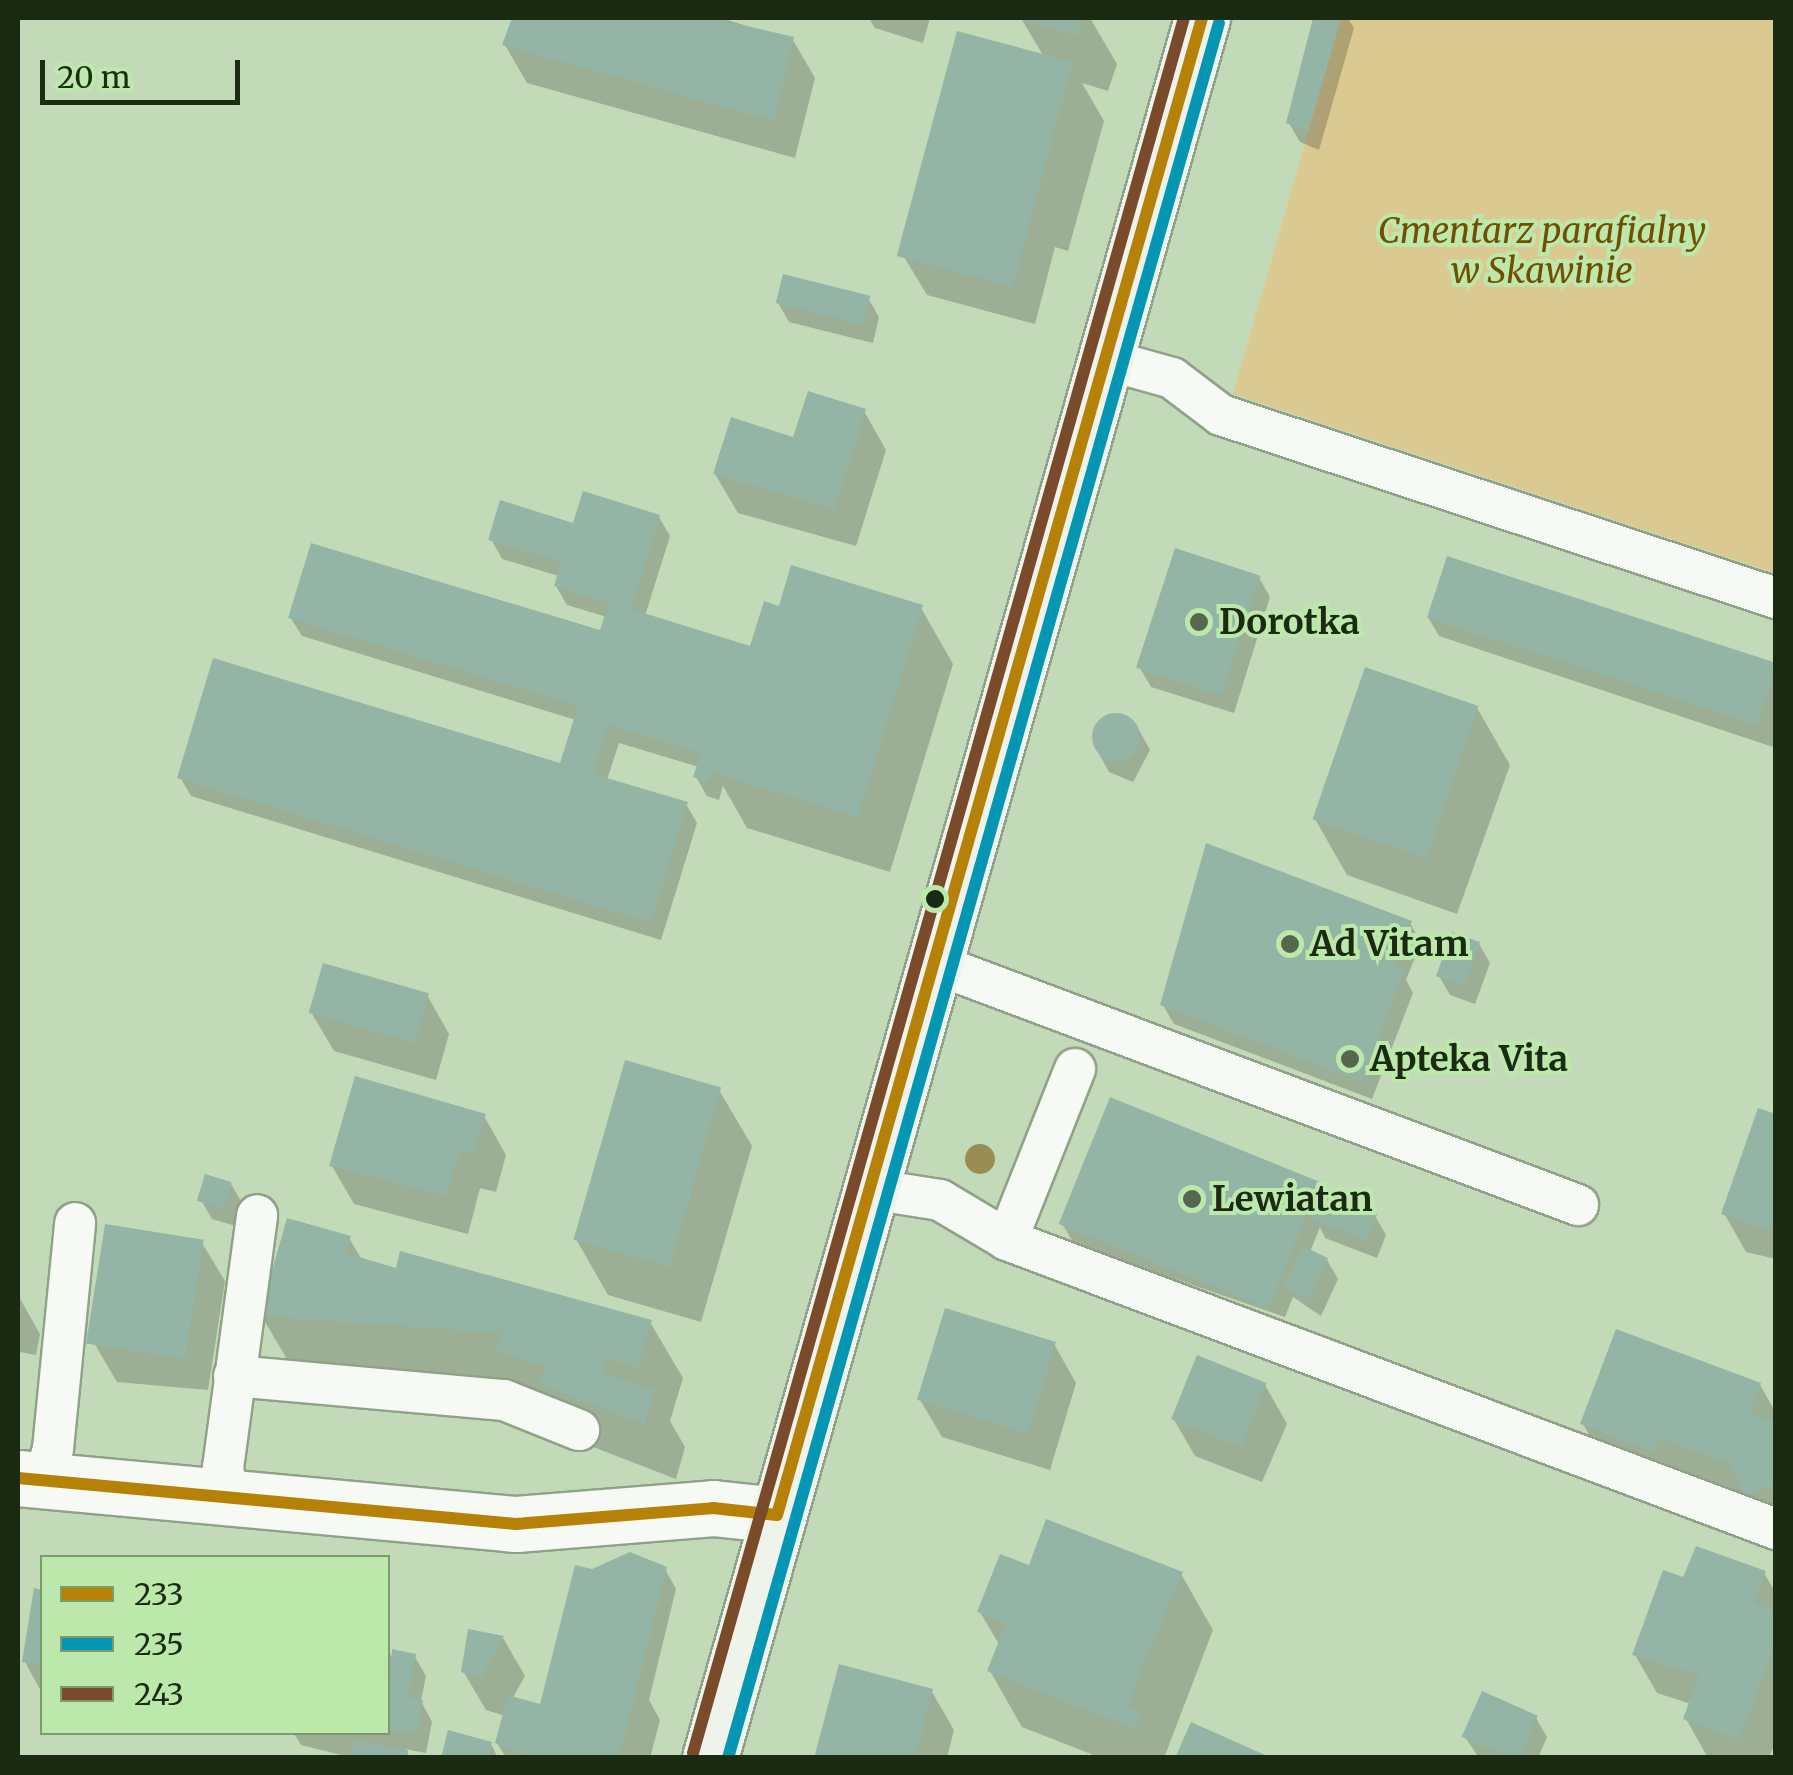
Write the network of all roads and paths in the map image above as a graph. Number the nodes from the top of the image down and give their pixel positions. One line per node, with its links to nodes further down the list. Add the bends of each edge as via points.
1 (1202, 18): 2 (street)
2 (1104, 358): 3 (lane, via 1172,378 1221,415); 4 (street)
3 (1776, 598)
4 (933, 963): 6 (street); 7 (lane)
5 (1076, 1069): 10 (lane)
6 (870, 1189): 10 (lane, via 940,1200); 15 (street)
7 (1578, 1205)
8 (257, 1214): 11 (lane)
9 (75, 1222): 13 (lane)
10 (1007, 1240): 16 (lane)
11 (234, 1376): 12 (lane, via 504,1400); 14 (lane, via 223,1468)
12 (579, 1430)
13 (31, 1479): 14 (street)
14 (229, 1497): 15 (street, via 516,1524 713,1508)
15 (777, 1515): 17 (street)
16 (1776, 1529)
17 (710, 1758)

